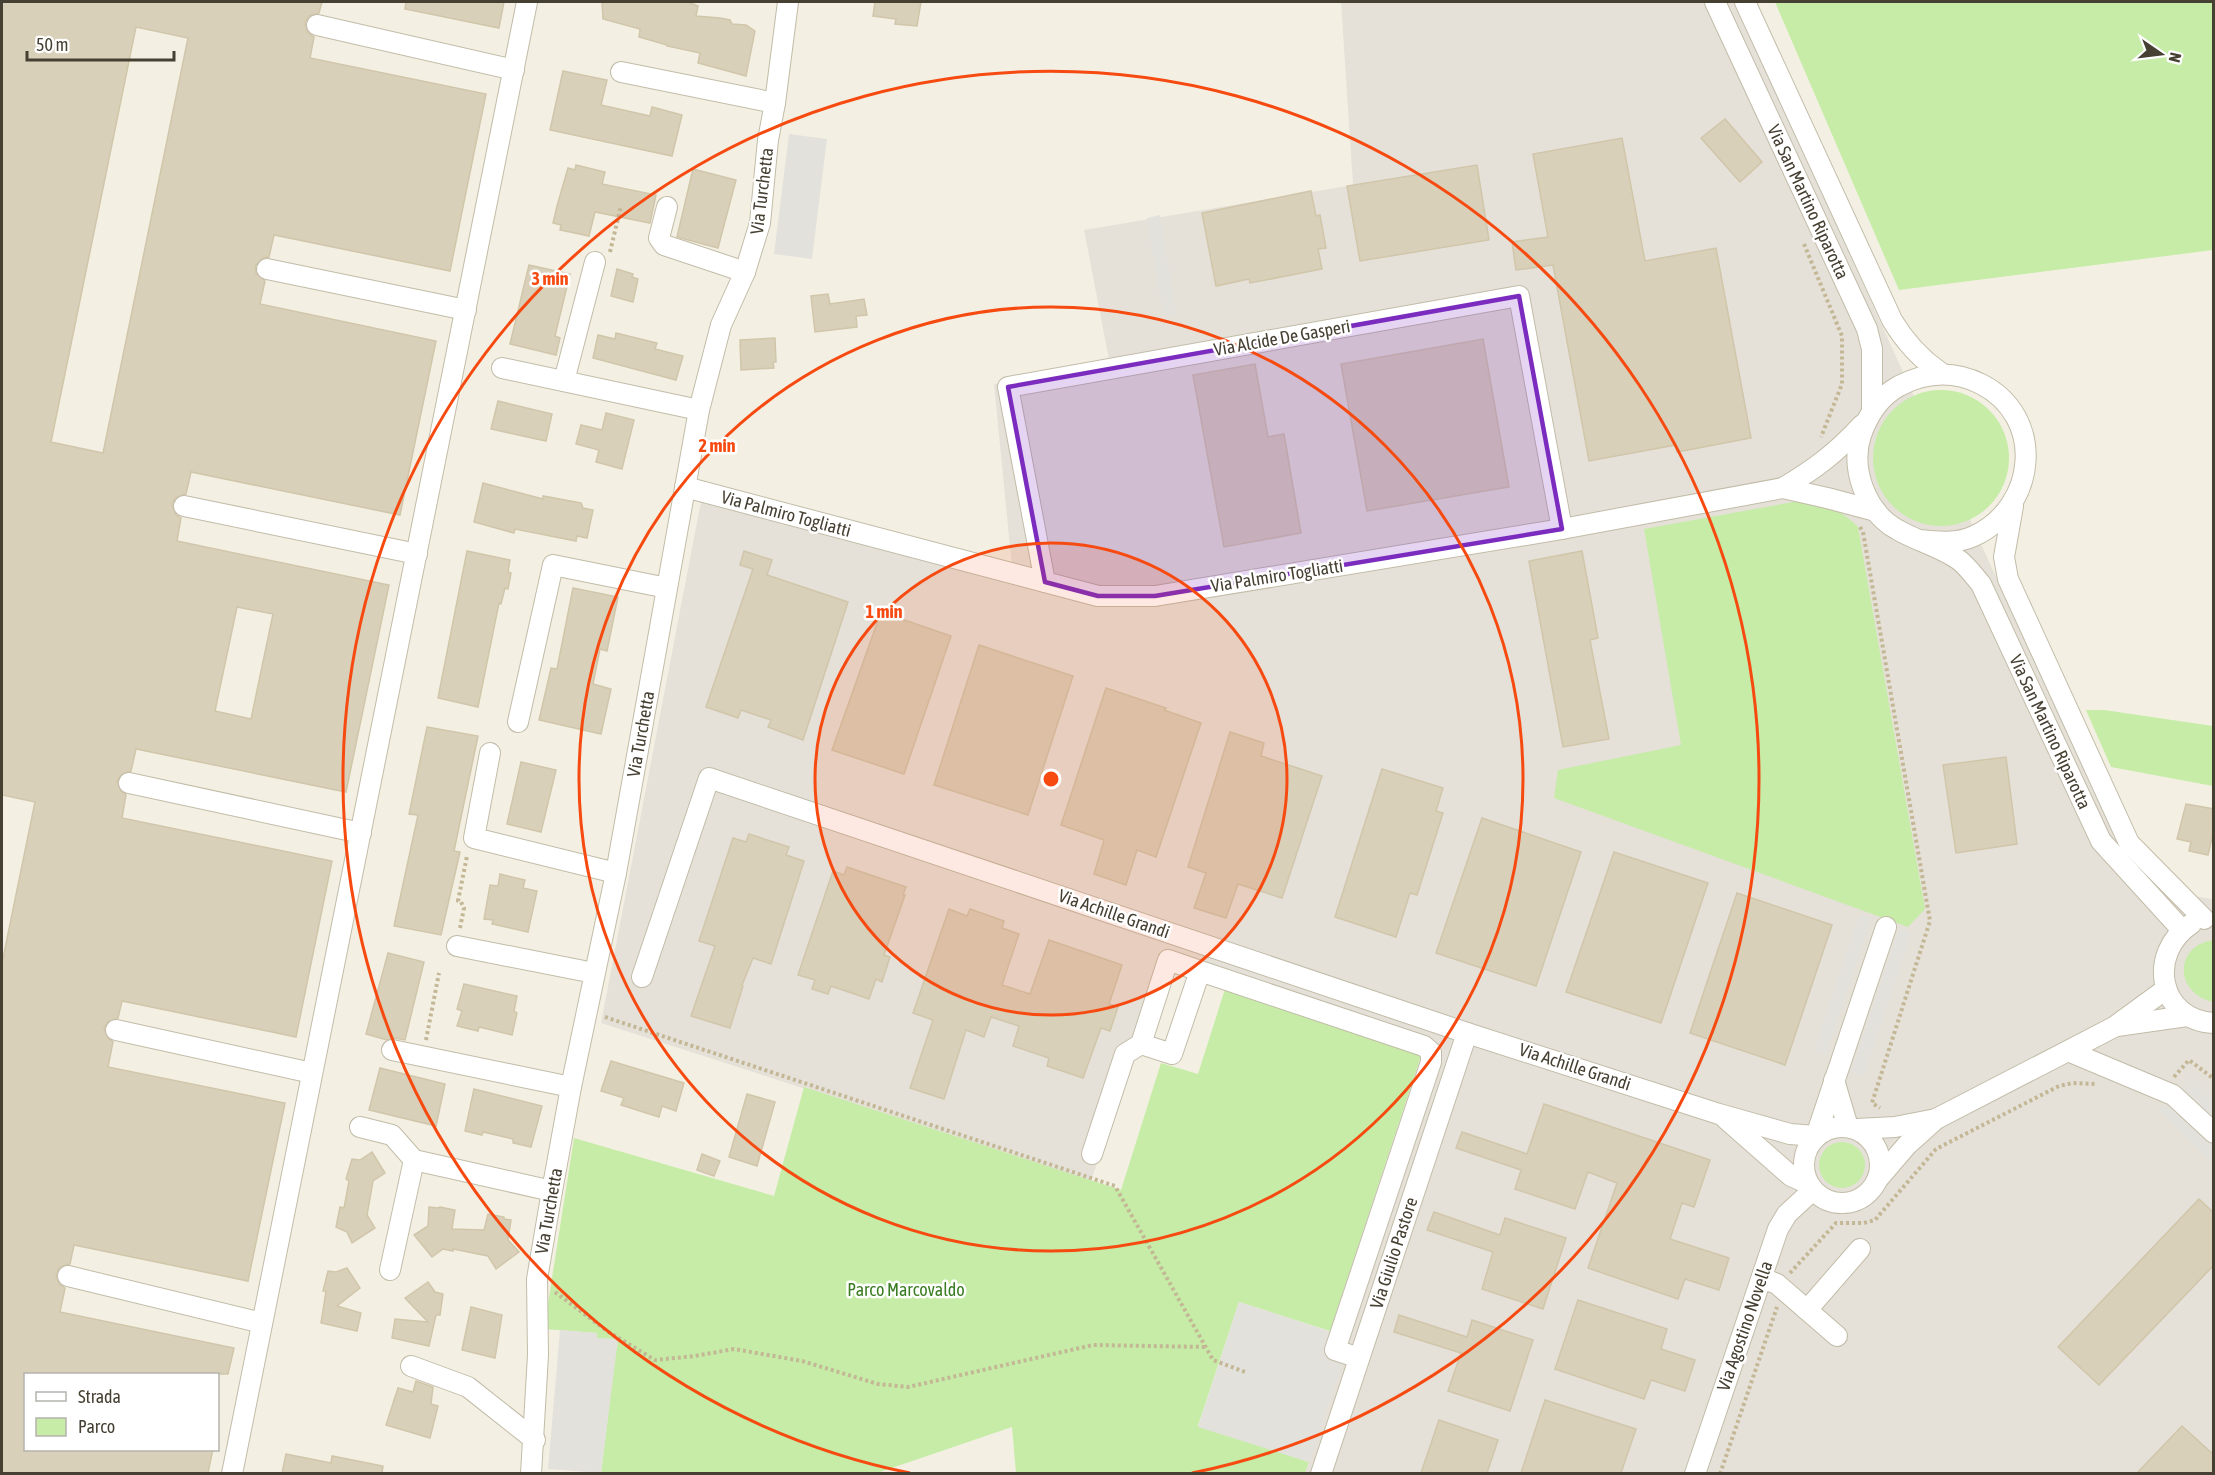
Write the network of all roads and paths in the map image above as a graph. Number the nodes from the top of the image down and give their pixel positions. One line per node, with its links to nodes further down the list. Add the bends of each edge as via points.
1 (527, 2): 6 (street)
2 (788, 2): 8 (street, Via Turchetta)
3 (1715, 2): 20 (street, Via San Martino Riparotta, via 1867,329 1872,349)
4 (1745, 2): 17 (street, Via San Martino Riparotta, via 1892,320 1905,341)
5 (317, 25): 6 (street)
6 (514, 70): 15 (street)
7 (621, 72): 8 (street)
8 (775, 103): 14 (street, Via Turchetta, via 760,223)
9 (621, 206): 12 (path, via 606,269)
10 (667, 207): 14 (street, via 659,238 664,245)
11 (1801, 237): 21 (path, via 1842,336 1842,384)
12 (594, 264): 18 (street)
13 (267, 268): 15 (street)
14 (745, 272): 19 (street, Via Turchetta, via 721,325)
15 (466, 310): 30 (street)
16 (502, 368): 18 (street)
17 (1941, 373): 20 (street, via 1915,378 1891,390); 24 (street, via 1967,377 1990,389 2009,406 2021,429 2027,455 2024,481)
18 (564, 381): 19 (street)
19 (699, 410): 22 (street, Via Turchetta)
20 (1869, 416): 23 (street, via 1839,450); 26 (street, via 1858,444 1858,468 1863,491)
21 (1815, 446)
22 (685, 487): 31 (street, Via Palmiro Togliatti); 32 (street, Via Turchetta)
23 (1783, 489): 26 (street, Via Palmiro Togliatti); 28 (street, Via Palmiro Togliatti)
24 (2013, 504): 29 (street, via 1995,524 1972,537 1946,543); 39 (street, Via San Martino Riparotta, via 2004,557 2008,579 2129,843)
25 (184, 506): 30 (street)
26 (1876, 511): 29 (street, via 1895,529)
27 (1858, 524): 65 (path, via 1863,532 1930,921 1872,1103)
28 (1562, 529): 31 (street, Via Palmiro Togliatti, via 1155,596 1098,596); 31 (street, Via Alcide De Gasperi, via 1519,297 1008,387)
29 (1920, 540): 41 (street, Via San Martino Riparotta, via 1959,561 1981,584 2101,841)
30 (417, 554): 36 (street)
31 (1045, 582)
32 (667, 588): 33 (street, via 552,565); 38 (street, Via Turchetta)
33 (518, 722)
34 (490, 753): 38 (street, via 474,838)
35 (129, 783): 36 (street)
36 (361, 833): 59 (street)
37 (467, 856): 43 (path, via 458,901 464,908)
38 (616, 873): 46 (street, Via Turchetta)
39 (2209, 918): 41 (street)
40 (1886, 927): 61 (street)
41 (2182, 930): 48 (street, via 2164,957)
42 (1191, 940): 44 (street); 47 (street, Via Achille Grandi, via 709,778); 54 (street, Via Achille Grandi)
43 (457, 946): 46 (street)
44 (1191, 968): 55 (street, via 1168,960); 55 (street, via 1172,1054); 88 (street, via 1424,1046 1431,1052 1431,1062 1335,1350)
45 (439, 973): 58 (path, via 425,1042 433,1048)
46 (594, 973): 49 (street, Via Turchetta)
47 (642, 977)
48 (2166, 989): 50 (street); 52 (street, Via Achille Grandi)
49 (588, 1011): 64 (street, Via Turchetta); 87 (path, via 1115,1186)
50 (2187, 1016): 51 (street); 52 (street, Via Achille Grandi)
51 (2214, 1023)
52 (2114, 1027): 57 (street, Via Achille Grandi)
53 (116, 1030): 59 (street)
54 (1467, 1032): 66 (street, Via Achille Grandi); 88 (street, Via Giulio Pastore)
55 (1141, 1044): 72 (street, via 1125,1054)
56 (392, 1050): 58 (street)
57 (2068, 1051): 67 (street, Via Achille Grandi); 70 (street, via 2173,1095)
58 (434, 1059): 64 (street)
59 (312, 1073): 85 (street)
60 (2214, 1079): 62 (path, via 2189,1060)
61 (1834, 1080): 69 (street); 71 (street)
62 (2169, 1082)
63 (2104, 1085): 80 (path, via 2059,1086 1936,1149 1875,1220 1836,1223)
64 (571, 1087): 76 (street, Via Turchetta)
65 (1882, 1108)
66 (1719, 1114): 71 (street, Via Achille Grandi, via 1790,1134); 75 (street, Via Achille Grandi, via 1791,1176)
67 (1936, 1119): 69 (street, Via Achille Grandi, via 1895,1127); 74 (street, Via Achille Grandi)
68 (360, 1127): 73 (street, via 392,1135)
69 (1852, 1128): 71 (street, Via Achille Grandi, via 1837,1126); 74 (street, via 1875,1145 1880,1156)
70 (2214, 1133)
71 (1816, 1136): 75 (street, via 1803,1164)
72 (1092, 1154)
73 (414, 1161): 76 (street); 78 (street)
74 (1877, 1180): 75 (street, Via Achille Grandi, via 1872,1189 1853,1202 1832,1202)
75 (1811, 1187): 81 (street, Via Agostino Novella, via 1778,1229)
76 (552, 1191): 82 (street, Via Turchetta)
77 (1860, 1249): 84 (street)
78 (390, 1270)
79 (68, 1276): 85 (street)
80 (1787, 1276)
81 (1762, 1278): 84 (street, via 1777,1284); 95 (street, Via Agostino Novella)
82 (537, 1279): 87 (path, via 607,1331 655,1360 734,1349 802,1361 878,1384 908,1387 1093,1346); 91 (street, Via Turchetta)
83 (1779, 1298): 96 (path)
84 (1807, 1310): 86 (street)
85 (262, 1323): 92 (street)
86 (1837, 1336)
87 (1206, 1347): 90 (path, via 1213,1360)
88 (1359, 1358): 94 (street, Via Giulio Pastore)
89 (411, 1366): 91 (street, via 468,1387)
90 (1245, 1372)
91 (535, 1440): 93 (street, Via Turchetta)
92 (232, 1473)
93 (531, 1473)
94 (1321, 1473)
95 (1695, 1473)
96 (1720, 1473)

